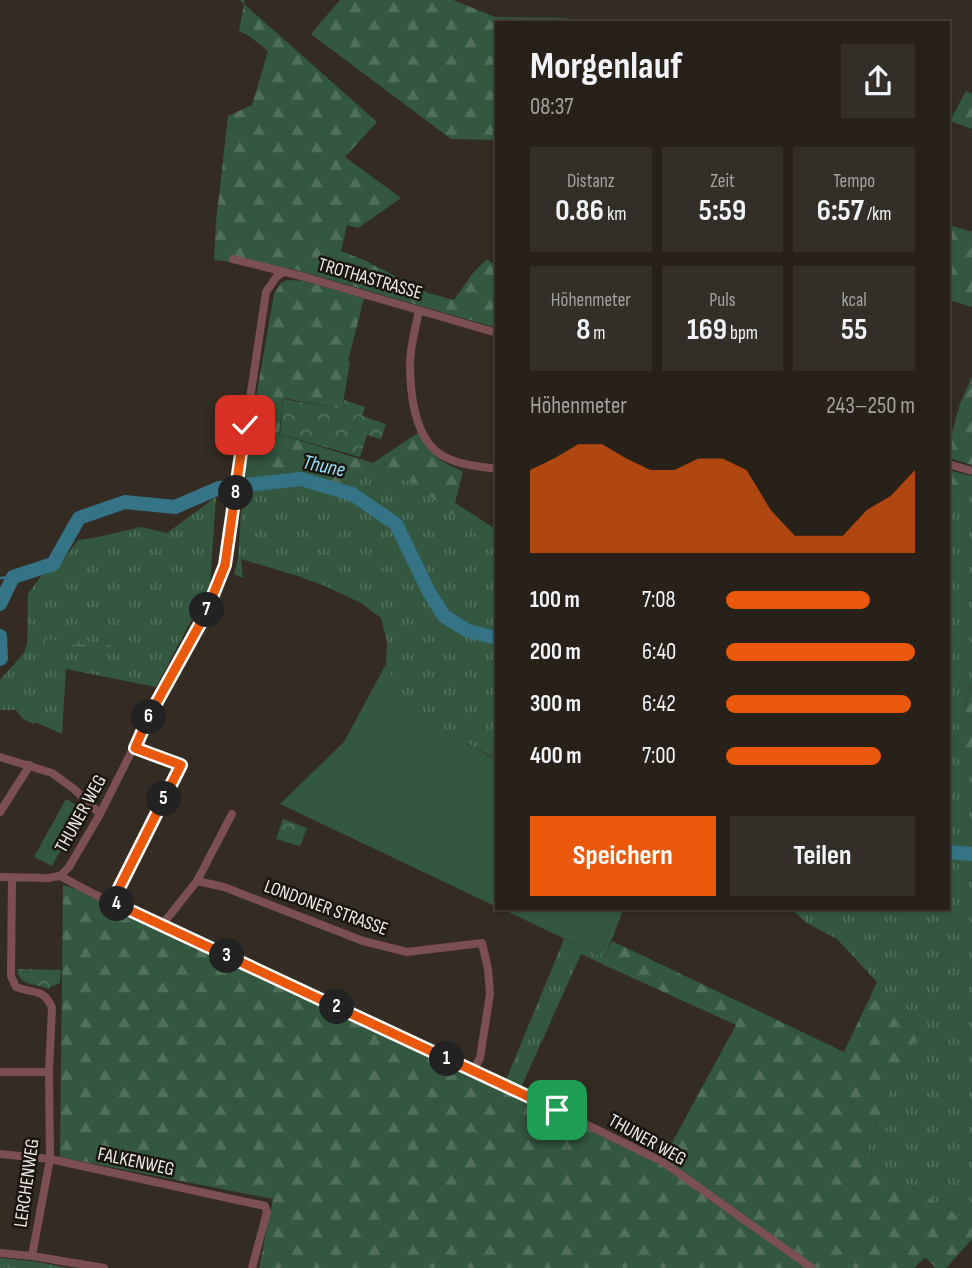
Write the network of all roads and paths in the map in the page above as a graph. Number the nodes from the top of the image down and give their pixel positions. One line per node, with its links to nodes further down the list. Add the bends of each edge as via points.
1 (233, 259): 2 (street, TROTHASTRASSE)
2 (284, 272): 3 (street, TROTHASTRASSE); 8 (street, THUNER WEG, via 266,292 224,569)
3 (419, 310): 4 (street, TROTHASTRASSE); 6 (street, via 410,362 413,405 426,441 456,462)
4 (495, 332)
5 (950, 465): 7 (street)
6 (495, 470)
7 (972, 471)
8 (135, 748): 12 (street, THUNER WEG); 18 (street, via 181,765)
9 (0, 757): 10 (street)
10 (30, 765): 11 (street); 12 (street, via 52,773)
11 (0, 812)
12 (100, 814): 14 (street, THUNER WEG)
13 (232, 814): 17 (street)
14 (61, 876): 16 (street, THUNER WEG); 18 (street, THUNER WEG)
15 (0, 877): 16 (street, THUNER WEG)
16 (12, 877): 22 (street, LERCHENWEG, via 11,976 16,987 43,993 52,1008)
17 (197, 881): 19 (street); 20 (street, LONDONER STRASSE, via 224,887 363,941 407,952 482,943 490,994 480,1058)
18 (112, 902): 19 (street, THUNER WEG)
19 (162, 925): 20 (street, THUNER WEG)
20 (472, 1071): 29 (street, THUNER WEG, via 663,1162)
21 (0, 1072): 22 (street)
22 (49, 1072): 24 (street, LERCHENWEG)
23 (0, 1154): 24 (street, FALKENWEG)
24 (50, 1159): 26 (street, LERCHENWEG); 28 (street, FALKENWEG, via 265,1206)
25 (0, 1253): 26 (street)
26 (32, 1256): 27 (street)
27 (104, 1268)
28 (252, 1268)
29 (812, 1268)

